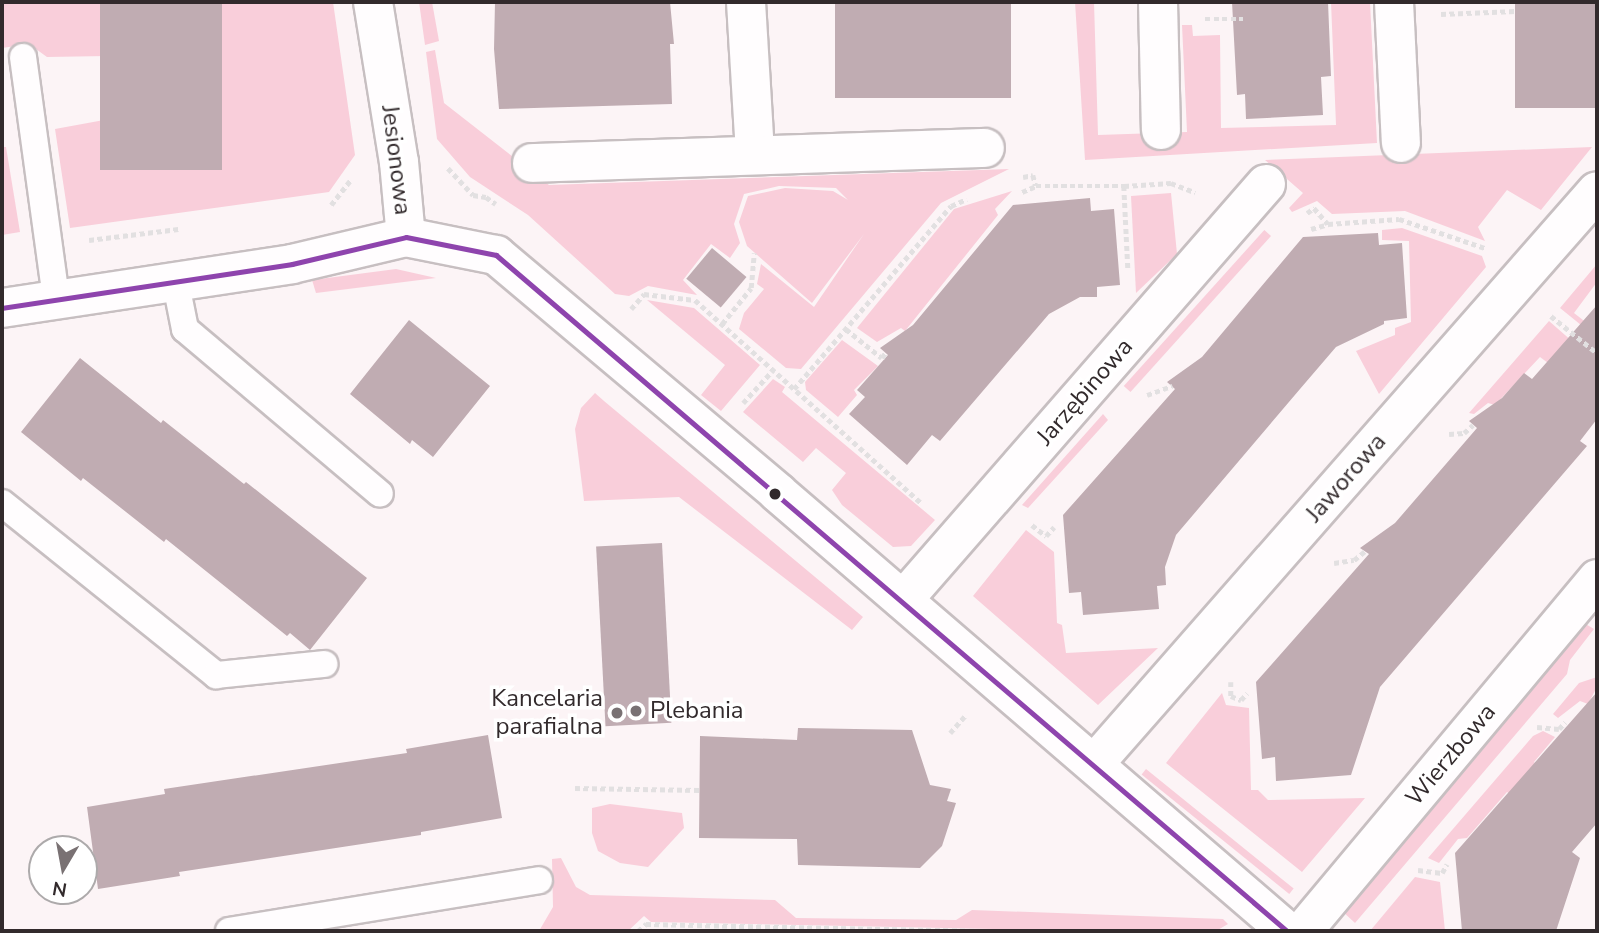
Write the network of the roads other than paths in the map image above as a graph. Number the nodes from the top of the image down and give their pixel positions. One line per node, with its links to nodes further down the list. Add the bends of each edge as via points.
1 (373, 2): 13 (street, Jesionowa)
2 (747, 2): 9 (street)
3 (1158, 2): 6 (street)
4 (1395, 9): 7 (street)
5 (23, 57): 15 (lane)
6 (1161, 130)
7 (1401, 143)
8 (985, 148): 9 (street)
9 (755, 154): 10 (street)
10 (532, 163)
11 (1597, 191): 22 (street, Jaworowa)
12 (1255, 197): 20 (street, Jarzębinowa)
13 (406, 237): 14 (street, via 292,264); 20 (street, Jesionowa, via 496,255)
14 (176, 284): 15 (street); 17 (lane, via 185,329)
15 (56, 299): 16 (street)
16 (2, 308)
17 (380, 494)
18 (2, 503): 21 (lane, via 216,676)
19 (1597, 579): 26 (street, Wierzbowa)
20 (903, 600): 22 (street, Jesionowa)
21 (324, 664)
22 (1094, 764): 25 (street, Jesionowa)
23 (539, 880): 24 (lane)
24 (229, 931)
25 (1287, 931)
26 (1304, 931)

